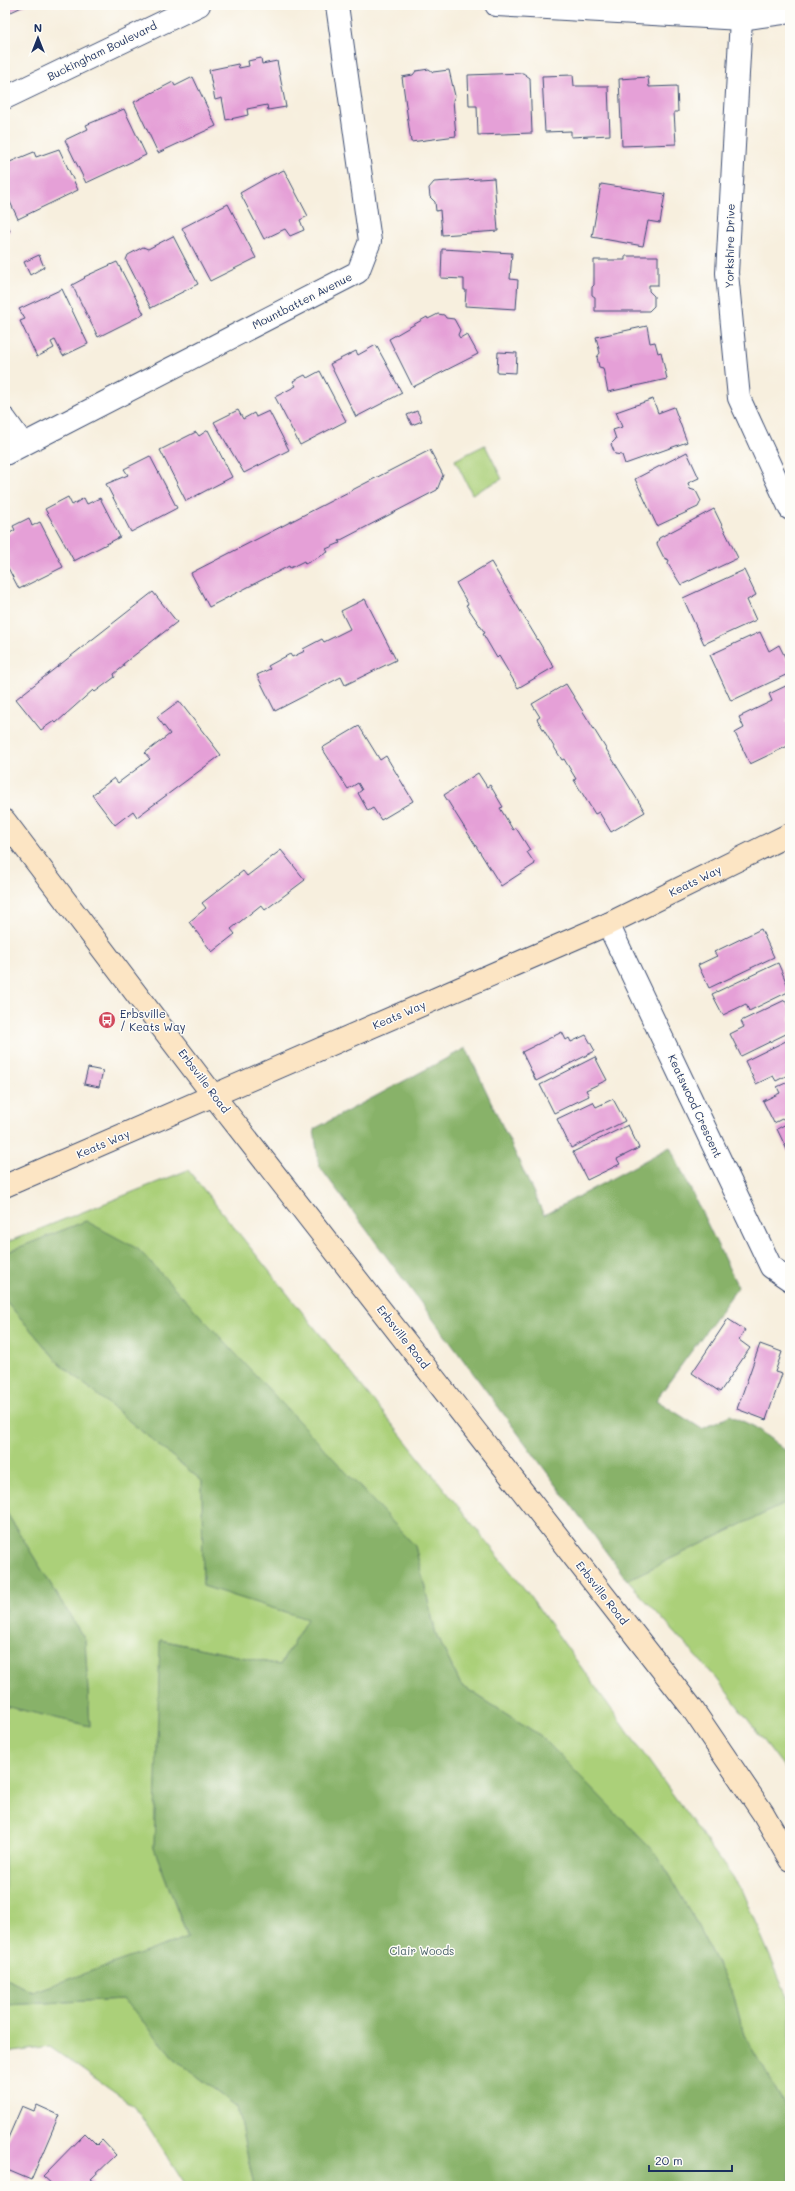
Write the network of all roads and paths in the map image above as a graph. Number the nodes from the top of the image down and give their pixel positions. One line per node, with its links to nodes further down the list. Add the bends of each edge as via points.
1 (199, 5): 6 (street, Buckingham Boulevard)
2 (338, 5): 8 (street, Mountbatten Avenue, via 370,242 358,272)
3 (496, 5): 5 (street)
4 (790, 12): 5 (street)
5 (741, 19): 9 (street, Yorkshire Drive, via 727,273 738,390 739,398)
6 (5, 98)
7 (5, 419): 8 (street)
8 (14, 449)
9 (790, 509)
10 (5, 821): 13 (main road, Erbsville Road)
11 (790, 834): 12 (main road, Keats Way)
12 (608, 924): 13 (main road, Keats Way); 15 (street, Keatswood Crescent, via 771,1267)
13 (213, 1095): 14 (main road, Keats Way); 16 (main road, Erbsville Road, via 691,1708 763,1813)
14 (5, 1186)
15 (790, 1280)
16 (790, 1860)

